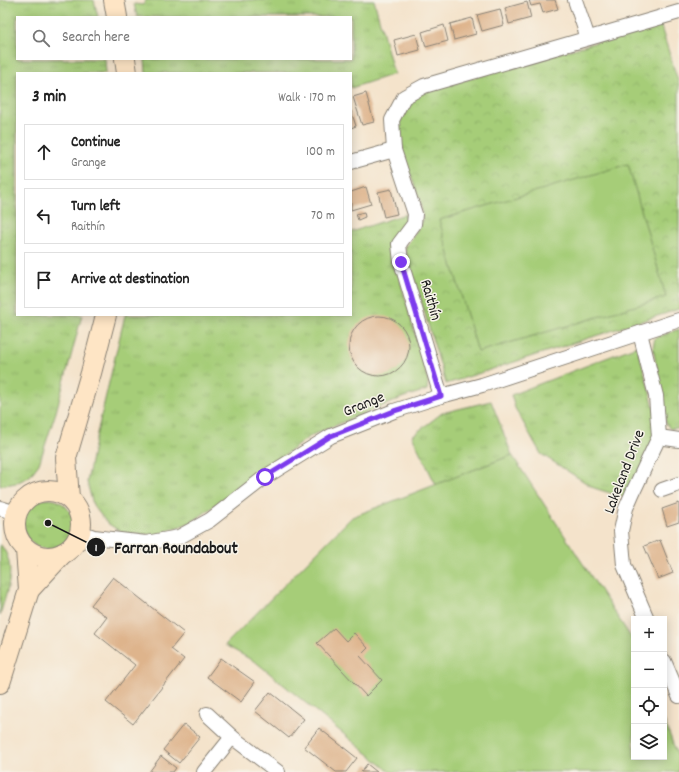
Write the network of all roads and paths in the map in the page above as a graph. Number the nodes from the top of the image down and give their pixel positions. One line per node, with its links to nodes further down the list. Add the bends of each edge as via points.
1 (114, 0): 4 (main road)
2 (575, 0): 5 (street)
3 (679, 12): 5 (street, Raithín)
4 (117, 16)
5 (588, 38): 8 (street, Raithín, via 424,86 404,97 392,120)
6 (125, 60): 7 (main road)
7 (126, 72)
8 (394, 150): 9 (street); 13 (street, Raithín, via 416,214 414,224 399,244 401,262)
9 (352, 162)
10 (106, 316): 16 (main road, via 92,373)
11 (679, 320): 12 (street, Grange)
12 (640, 333): 13 (street, Grange); 14 (street, Lakeland Drive, via 656,396)
13 (441, 396): 22 (street, Grange, via 331,436 265,477 210,520 179,537 146,543 94,537)
14 (658, 437): 15 (street); 26 (street, Lakeland Drive, via 626,508 621,531 624,565)
15 (679, 440)
16 (66, 458): 19 (main road); 20 (main road)
17 (679, 484): 18 (street)
18 (662, 490)
19 (33, 494): 20 (main road, via 52,491); 21 (main road, via 20,505)
20 (69, 498): 22 (main road, via 80,514)
21 (8, 510): 23 (main road, via 20,542)
22 (80, 532): 24 (main road, via 77,541)
23 (26, 550): 24 (main road, via 44,557); 25 (main road)
24 (64, 554): 25 (main road)
25 (29, 590): 28 (main road)
26 (645, 616)
27 (667, 668): 29 (street)
28 (0, 683)
29 (679, 696)
30 (206, 714): 31 (street)
31 (232, 737): 32 (street); 33 (street)
32 (204, 772)
33 (278, 772)

